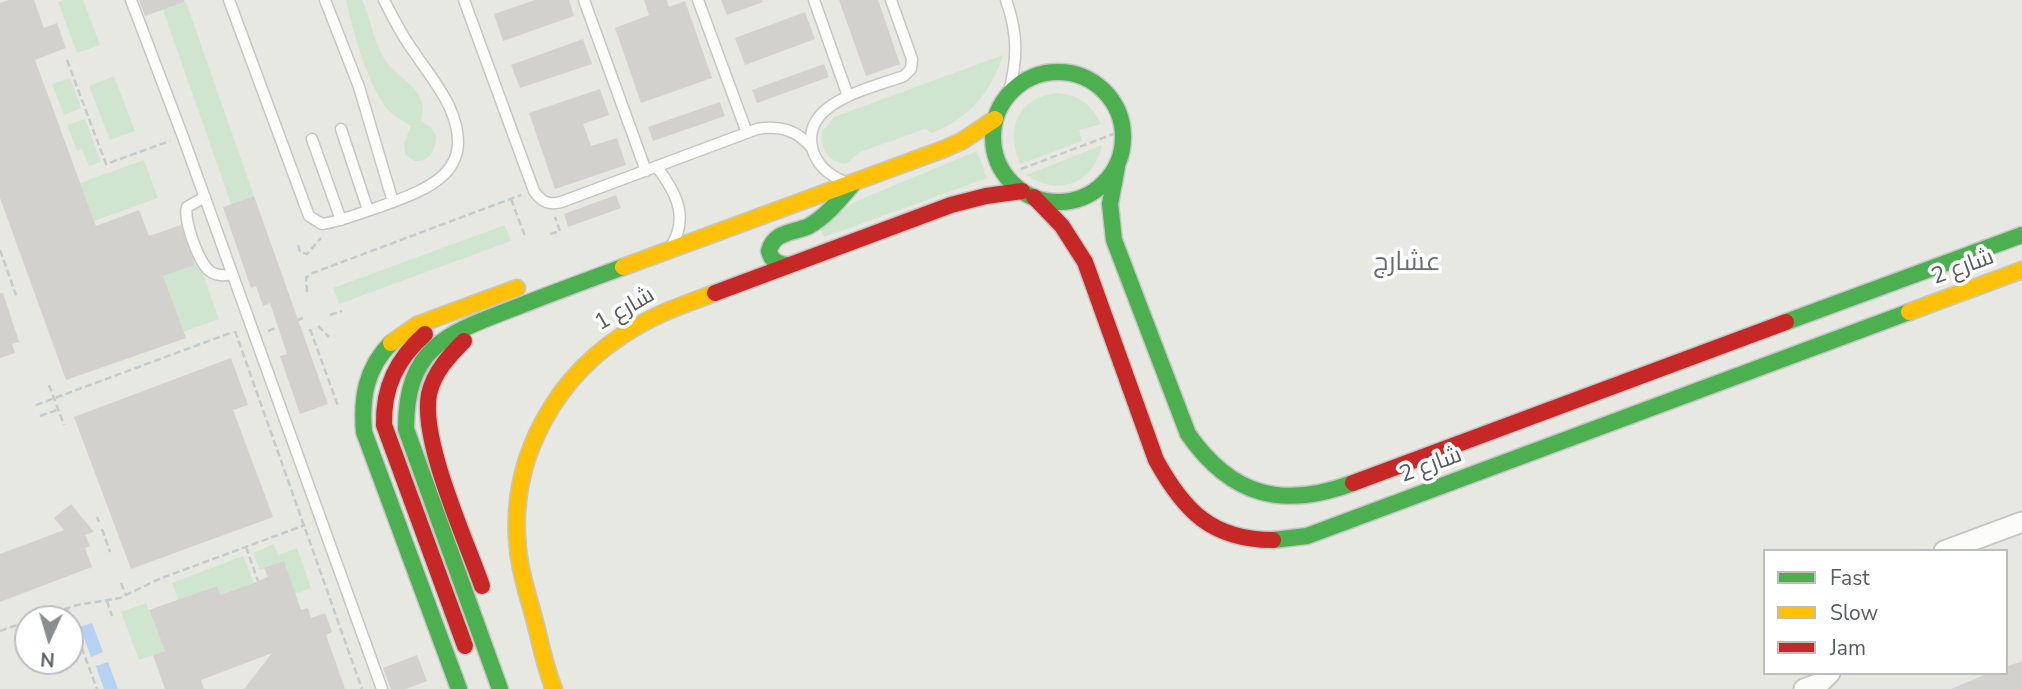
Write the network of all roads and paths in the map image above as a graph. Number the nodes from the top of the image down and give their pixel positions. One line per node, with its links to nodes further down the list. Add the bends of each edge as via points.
1 (131, 0): 18 (lane)
2 (229, 0): 33 (lane, via 309,216 322,224)
3 (325, 0): 30 (lane, via 359,87)
4 (384, 0): 30 (lane, via 450,108 457,137 454,159 442,177)
5 (464, 0): 26 (lane)
6 (584, 0): 23 (lane)
7 (698, 0): 17 (lane)
8 (814, 0): 13 (lane)
9 (891, 0): 13 (lane, via 912,59 911,69 904,76)
10 (1006, 0): 12 (lane, via 1016,42)
11 (67, 60): 18 (path, via 106,164)
12 (1008, 95): 14 (street); 16 (street, via 1037,75 1083,76 1111,97)
13 (848, 96): 20 (lane, via 817,120)
14 (995, 118): 24 (street, via 995,154); 25 (street, شارع 1, via 944,149)
15 (341, 129): 32 (lane)
16 (1124, 130): 22 (street, شارع 2); 24 (path)
17 (747, 133): 20 (lane, via 782,128); 21 (lane)
18 (183, 137): 28 (lane)
19 (312, 139): 33 (lane)
20 (812, 148): 25 (lane, via 831,176)
21 (657, 167): 23 (lane); 39 (lane, via 680,207 678,230)
22 (1116, 167): 27 (street, شارع 1, via 1099,188 1074,200 1047,201); 35 (street, شارع 2, via 1110,204 1114,240 1188,434 1200,454 1237,482 1296,498 1345,486)
23 (646, 171): 31 (lane)
24 (1005, 175): 27 (street, شارع 2)
25 (854, 183): 39 (street, شارع 1); 40 (street, via 826,214 771,243 771,258 779,265)
26 (534, 191): 29 (path); 31 (lane)
27 (1028, 194): 40 (street, شارع 1, via 986,196 951,205); 44 (street, شارع 2, via 1062,226 1085,262 1169,487 1207,524 1266,541 1307,536)
28 (205, 197): 45 (lane); 45 (lane, via 187,207 185,216 205,267 217,275)
29 (511, 199): 36 (path); 47 (path, via 310,274)
30 (393, 202): 32 (lane)
31 (550, 204): 34 (path, via 560,231)
32 (368, 211): 33 (lane)
33 (337, 221): 37 (path, via 307,254 300,252)
34 (550, 234)
35 (2022, 235)
36 (525, 236)
37 (298, 245)
38 (0, 250): 42 (path)
39 (668, 251): 41 (street, شارع 1)
40 (789, 265): 84 (street, شارع 1, via 668,310 612,340 567,383 541,424 519,493 517,541)
41 (625, 267): 46 (street, شارع 1); 79 (street, via 468,338 442,364 434,381 427,406 428,432); 89 (street, شارع 1, via 455,331 426,355 408,389 406,429 411,448)
42 (6, 268): 43 (path); 48 (path)
43 (0, 270)
44 (2022, 270)
45 (232, 274): 53 (lane)
46 (581, 275): 82 (street, شارع 1, via 427,333 407,351 386,390 383,408 389,442); 88 (street, via 513,289 417,325 396,337 379,355 365,384 364,432)
47 (307, 292)
48 (16, 295)
49 (342, 311): 50 (path)
50 (330, 315)
51 (303, 318): 52 (path)
52 (298, 320)
53 (251, 326): 56 (path); 66 (lane)
54 (318, 326): 57 (path)
55 (310, 329): 61 (path)
56 (235, 331): 59 (path); 69 (path)
57 (330, 337)
58 (49, 385): 59 (path)
59 (54, 398): 60 (path); 62 (path)
60 (36, 405)
61 (338, 406)
62 (58, 409): 63 (path); 64 (path)
63 (40, 416)
64 (64, 425)
65 (97, 517): 67 (path)
66 (321, 519): 69 (path); 87 (lane)
67 (99, 522)
68 (2022, 522): 72 (street)
69 (304, 526): 71 (path); 86 (path)
70 (102, 529): 73 (path)
71 (246, 547): 74 (path); 76 (path)
72 (1949, 549)
73 (110, 552)
74 (258, 581)
75 (121, 583): 76 (path)
76 (126, 595): 77 (path)
77 (107, 601): 78 (path); 80 (path)
78 (84, 605)
79 (489, 606)
80 (113, 616)
81 (84, 654): 85 (path)
82 (472, 665)
83 (1828, 675): 90 (street)
84 (553, 687)
85 (97, 689)
86 (362, 689)
87 (382, 689)
88 (458, 689)
89 (500, 689)
90 (1804, 689)

